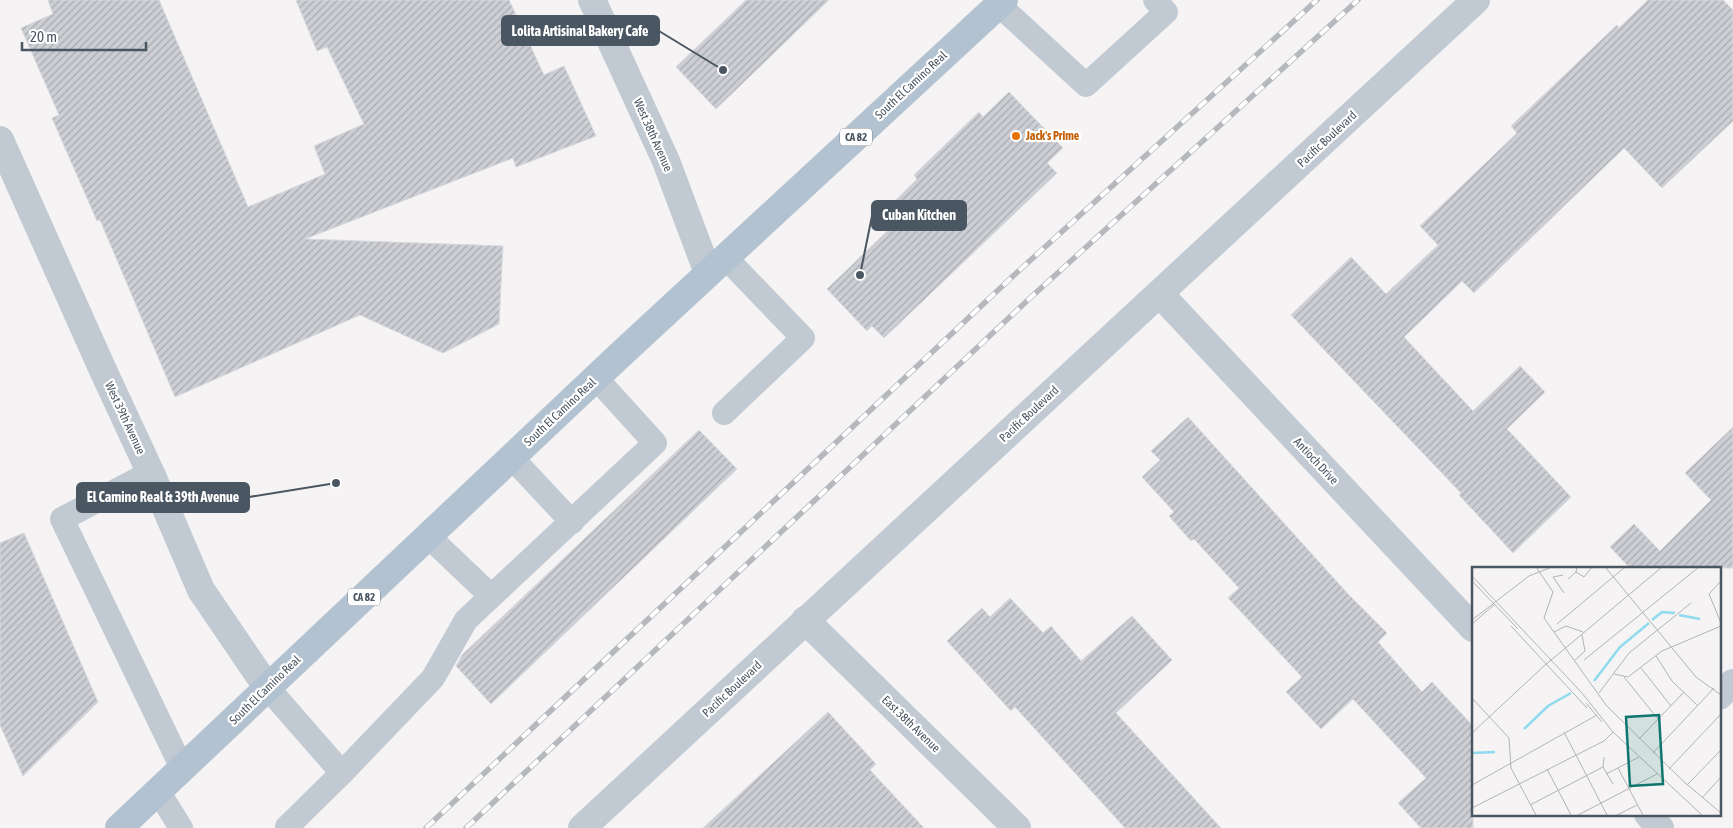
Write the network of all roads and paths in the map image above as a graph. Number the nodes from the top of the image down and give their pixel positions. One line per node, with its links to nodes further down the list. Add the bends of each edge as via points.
1 (592, 0): 6 (street, West 38th Avenue)
2 (1156, 0): 4 (lane, via 1166,12 1086,85)
3 (1476, 0): 7 (street, Pacific Boulevard)
4 (1001, 2): 6 (main road, South El Camino Real / CA 82)
5 (0, 140): 11 (street, West 39th Avenue)
6 (716, 265): 8 (main road, South El Camino Real / CA 82); 9 (lane, via 803,338)
7 (1160, 294): 15 (street, Pacific Boulevard); 16 (street, Antioch Drive)
8 (596, 378): 10 (main road, South El Camino Real / CA 82); 12 (lane, via 655,443)
9 (724, 414)
10 (512, 458): 12 (lane); 13 (main road, South El Camino Real / CA 82)
11 (150, 473): 18 (street, West 39th Avenue, via 201,590); 20 (lane, via 62,519)
12 (572, 522): 14 (lane)
13 (428, 536): 14 (lane); 18 (main road, South El Camino Real / CA 82)
14 (491, 596): 21 (lane, via 466,620 433,678)
15 (805, 620): 27 (street, Pacific Boulevard); 28 (street, East 38th Avenue)
16 (1472, 627)
17 (1733, 683): 19 (street)
18 (267, 687): 20 (main road, South El Camino Real / CA 82); 21 (lane)
19 (1720, 695)
20 (182, 768): 22 (main road, South El Camino Real / CA 82)
21 (342, 774): 24 (lane)
22 (158, 791): 25 (main road, South El Camino Real / CA 82); 26 (lane)
23 (1650, 816): 29 (street)
24 (287, 827)
25 (119, 828)
26 (182, 828)
27 (582, 828)
28 (1017, 828)
29 (1660, 828)

